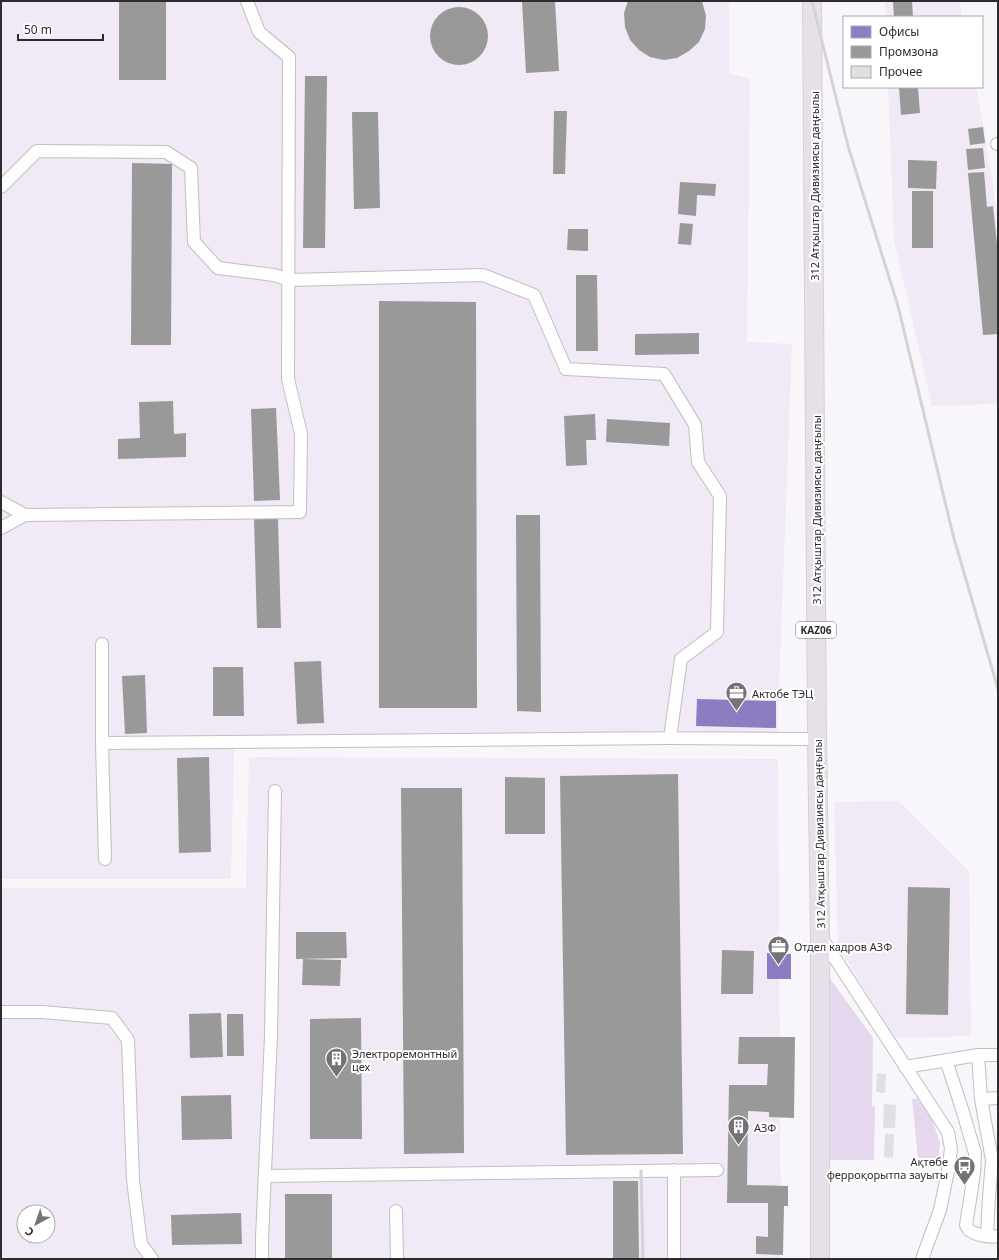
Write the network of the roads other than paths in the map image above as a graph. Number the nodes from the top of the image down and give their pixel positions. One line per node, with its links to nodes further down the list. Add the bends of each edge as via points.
1 (247, 1): 4 (lane, via 259,32 289,57)
2 (812, 1): 10 (highway, 312 Атқыштар Дивизиясы даңғылы / KАZ06)
3 (1, 187): 4 (lane, via 37,151 166,152 191,168 194,242 218,268 274,275)
4 (289, 280): 6 (lane, via 288,379 301,434 300,512); 9 (lane, via 483,275 534,295 566,369 664,374 695,425 698,462 720,496 717,632 681,659)
5 (1, 502): 6 (lane)
6 (25, 515): 7 (lane)
7 (1, 528)
8 (102, 644): 11 (lane)
9 (670, 738): 10 (lane); 11 (lane)
10 (817, 739): 14 (highway, 312 Атқыштар Дивизиясы даңғылы / KАZ06)
11 (102, 743): 13 (lane)
12 (275, 791): 25 (lane, via 271,1036)
13 (105, 860)
14 (820, 936): 19 (lane); 32 (highway, 312 Атқыштар Дивизиясы даңғылы / KАZ06)
15 (1, 1012): 28 (lane, via 42,1012 112,1018 128,1040 133,1180 141,1244)
16 (978, 1055): 17 (lane); 18 (lane); 21 (lane)
17 (998, 1055)
18 (946, 1060): 19 (lane); 27 (lane, via 975,1153 966,1225 968,1230)
19 (905, 1068): 33 (lane, via 948,1132 951,1149 940,1210)
20 (998, 1098): 21 (lane)
21 (981, 1099): 22 (lane)
22 (995, 1160): 27 (lane, via 989,1197)
23 (674, 1170): 24 (lane); 25 (lane); 31 (lane)
24 (717, 1170)
25 (265, 1176): 29 (lane)
26 (396, 1211): 30 (lane)
27 (993, 1235)
28 (152, 1259)
29 (262, 1259)
30 (397, 1259)
31 (674, 1259)
32 (820, 1259)
33 (922, 1259)

